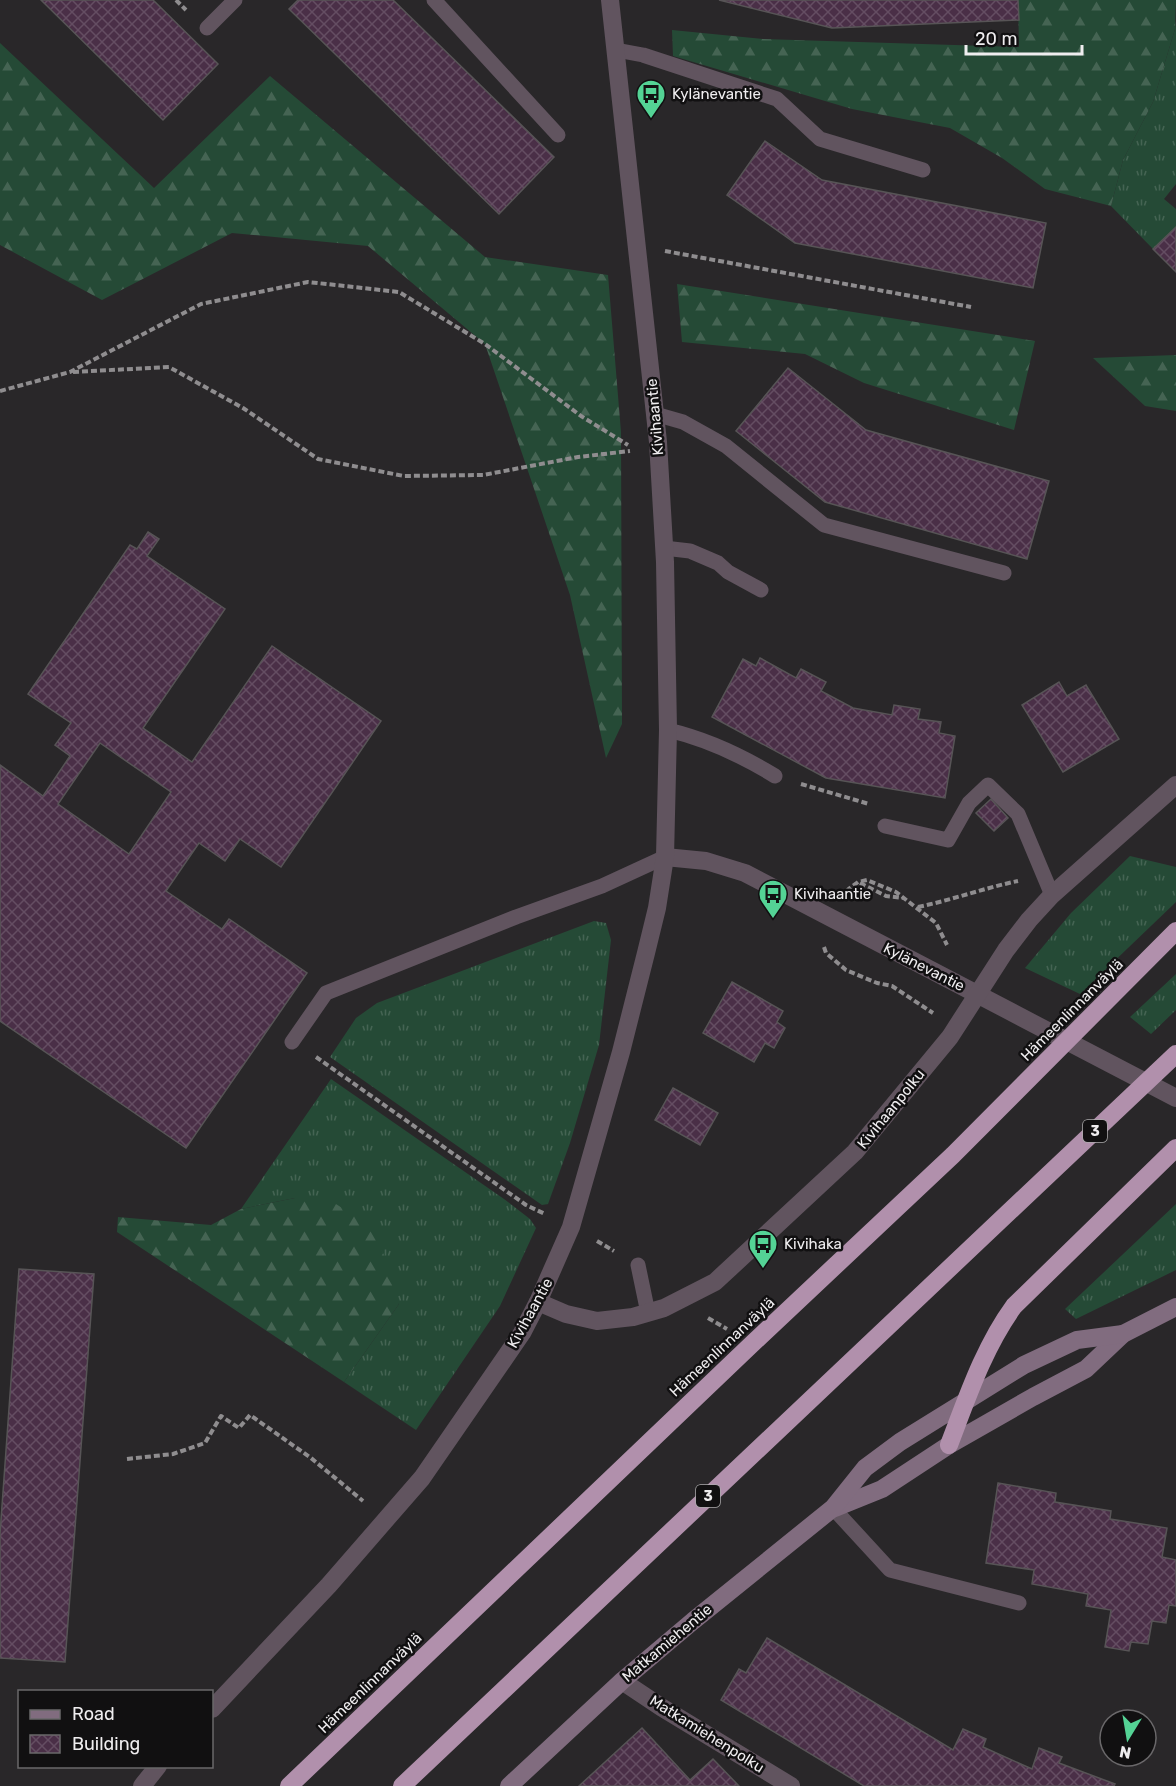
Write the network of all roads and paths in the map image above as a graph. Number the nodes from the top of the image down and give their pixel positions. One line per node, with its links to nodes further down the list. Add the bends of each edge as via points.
1 (235, 0): 4 (lane)
2 (434, 0): 6 (lane)
3 (610, 0): 5 (street, Kivihaantie)
4 (207, 28)
5 (616, 50): 7 (lane, via 643,55 777,99 820,138); 8 (street, Kivihaantie)
6 (558, 135)
7 (923, 170)
8 (638, 252): 9 (path, via 665,251); 12 (street, Kivihaantie)
9 (971, 307)
10 (70, 372): 10 (path, via 169,367 243,408 318,459 404,476 483,476 578,457 636,451 581,416 485,344 399,292 308,282 201,303); 11 (path)
11 (0, 391)
12 (655, 414): 13 (street, Kivihaantie); 14 (lane, via 683,422 726,446 824,525)
13 (664, 548): 15 (lane, via 690,550); 16 (street, Kivihaantie)
14 (1004, 573)
15 (761, 590)
16 (668, 730): 17 (lane, via 744,757); 20 (street, Kivihaantie)
17 (775, 776): 19 (path, via 874,805)
18 (1176, 785): 22 (street, Kivihaanpolku)
19 (885, 826): 22 (lane, via 948,840 969,803 988,785 1018,814)
20 (665, 857): 28 (lane, via 602,886 326,993); 31 (street, Kylänevantie, via 706,861 745,873); 35 (street, Kivihaantie, via 657,908 618,1063 571,1227)
21 (846, 891): 23 (path, via 867,880)
22 (1052, 895): 23 (path, via 1029,879); 26 (street, Kivihaanpolku, via 1006,950)
23 (918, 907): 26 (path, via 936,923 951,954)
24 (1176, 931): 49 (highway, Hämeenlinnanväylä, via 953,1155)
25 (823, 944): 27 (path, via 826,953 846,970 892,986)
26 (988, 979): 27 (street, Kivihaanpolku)
27 (956, 1028): 37 (street, Kivihaanpolku, via 855,1152 743,1257 715,1282)
28 (292, 1042)
29 (1176, 1054): 50 (highway, 3)
30 (316, 1057): 33 (path, via 526,1205)
31 (1176, 1098)
32 (1176, 1148): 39 (highway, via 1014,1306 999,1327)
33 (553, 1218)
34 (638, 1265): 37 (lane)
35 (538, 1302): 37 (street, Kivihaanpolku, via 597,1321); 46 (street, Kivihaantie, via 522,1333 422,1478 330,1585)
36 (1176, 1307): 38 (street, Matkamiehentie)
37 (648, 1313)
38 (1123, 1334): 39 (street, Matkamiehentie, via 1077,1340 1024,1365); 40 (street, Matkamiehentie, via 1086,1370)
39 (966, 1400): 40 (highway); 43 (street, Matkamiehentie, via 865,1468)
40 (950, 1445): 43 (street, Matkamiehentie, via 882,1489)
41 (127, 1459): 42 (path, via 173,1454 205,1443 221,1416 239,1428 250,1415)
42 (369, 1505)
43 (833, 1508): 44 (lane, via 890,1570); 45 (street, Matkamiehentie)
44 (1019, 1603)
45 (622, 1680): 51 (street, Matkamiehentie); 52 (street, Matkamiehenpolku)
46 (213, 1708)
47 (157, 1768): 48 (street)
48 (142, 1786)
49 (289, 1786)
50 (402, 1786)
51 (509, 1786)
52 (791, 1786)

